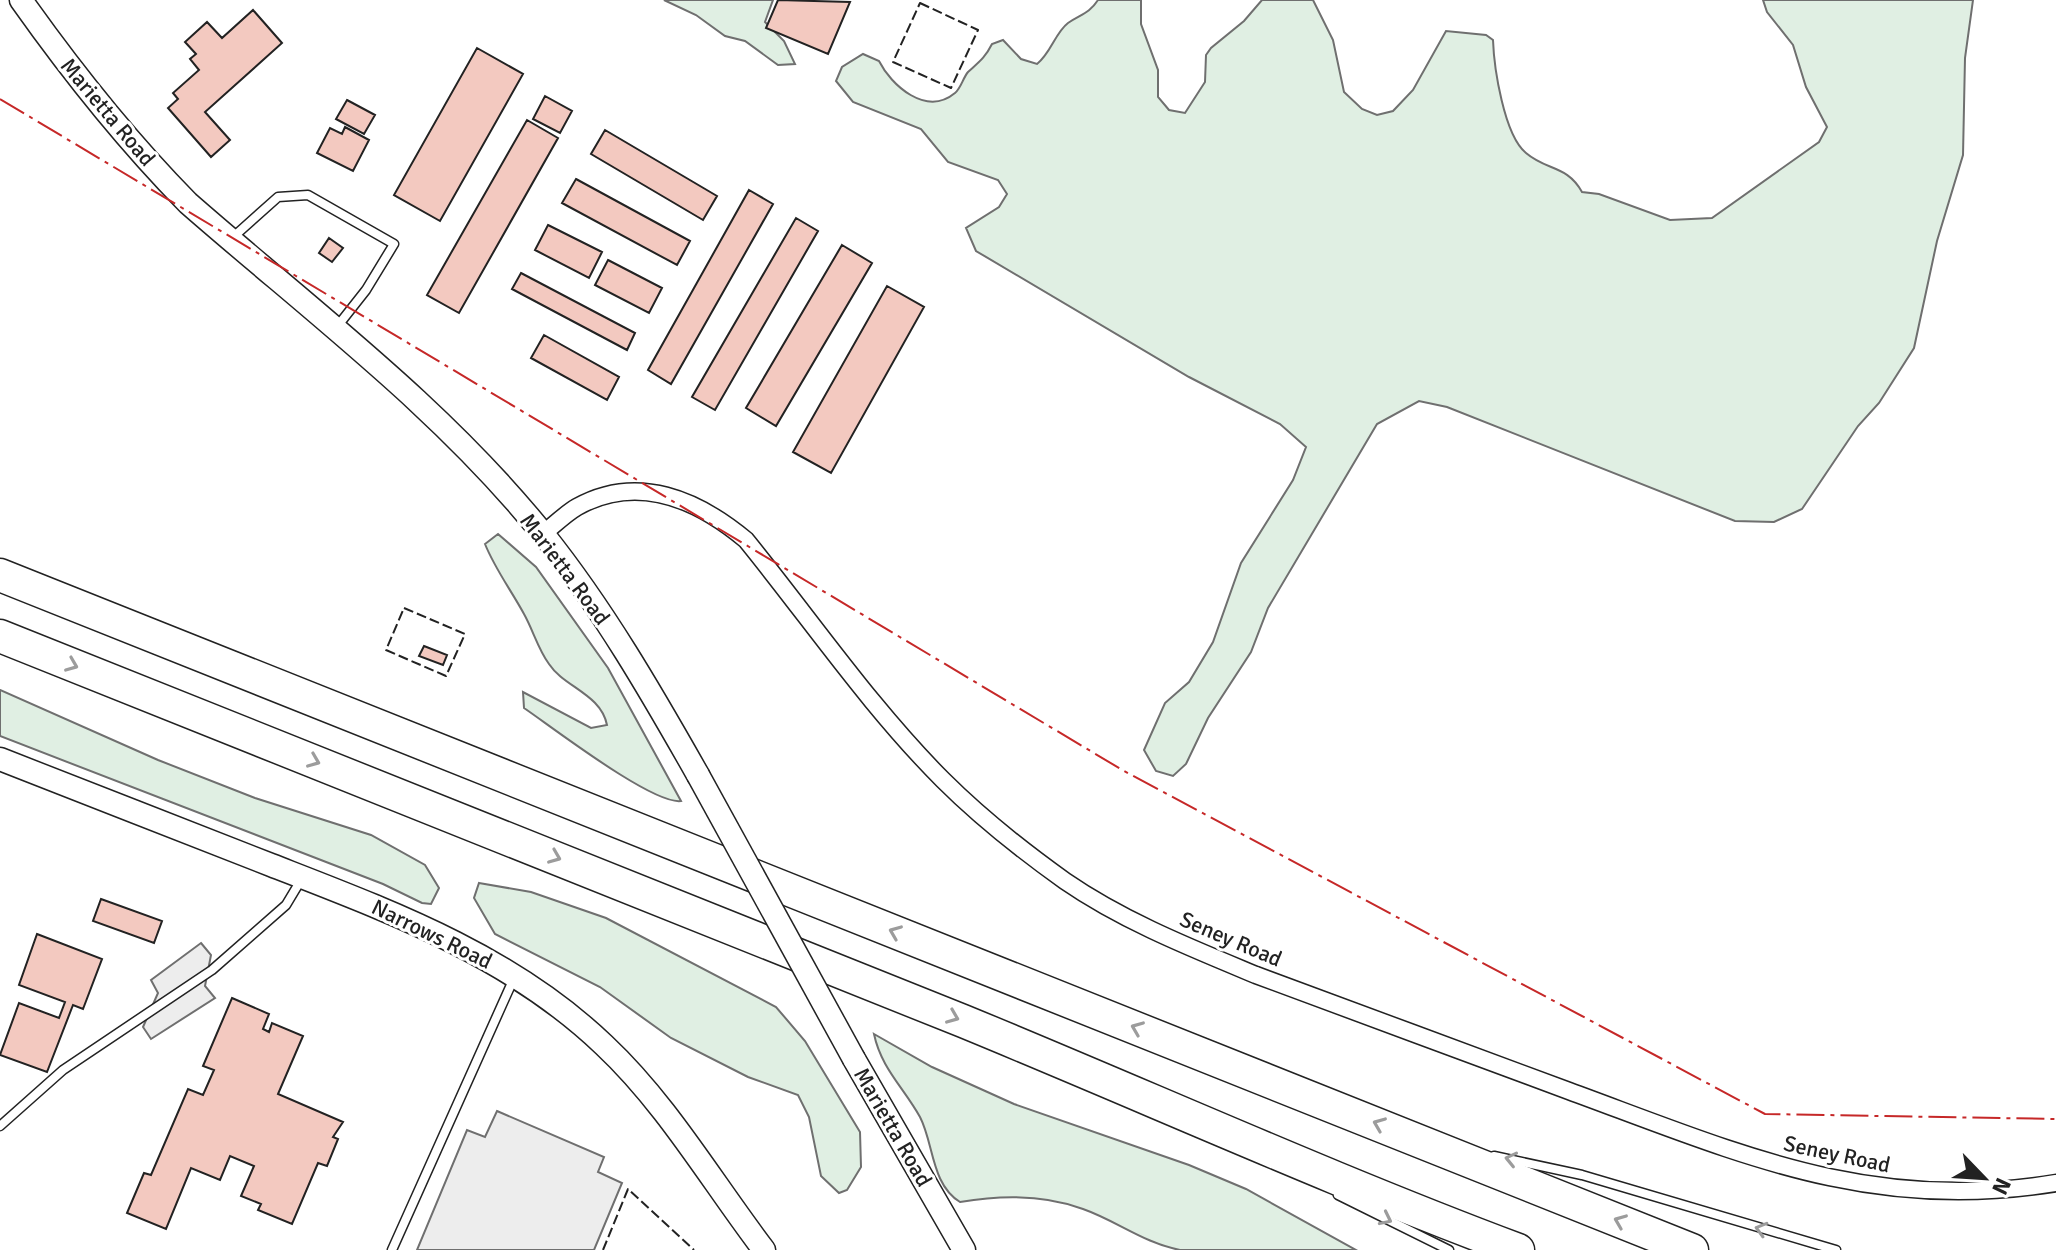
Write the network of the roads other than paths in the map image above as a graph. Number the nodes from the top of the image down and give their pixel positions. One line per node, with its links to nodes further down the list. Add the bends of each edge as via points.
1 (21, 0): 2 (street, Marietta Road, via 151,165)
2 (231, 240): 3 (street, Marietta Road); 3 (lane, via 278,197 308,195 394,244)
3 (335, 329): 4 (street, Marietta Road, via 491,475)
4 (543, 534): 16 (street, Seney Road, via 577,507 640,492 695,503 721,519 746,540 943,781 1067,882 1193,948 1655,1123 1807,1173 1856,1185 1952,1193); 20 (street, Marietta Road, bridge, via 643,679)
5 (0, 575): 12 (highway, one-way to 5)
6 (0, 636): 10 (highway, one-way to 10)
7 (0, 759): 8 (street, Narrows Road)
8 (302, 877): 9 (street, Narrows Road, via 442,934); 11 (lane, via 286,905 212,970 63,1070)
9 (515, 977): 18 (lane); 19 (street, Narrows Road, via 561,1008 640,1082)
10 (1090, 1073): 15 (lane); 22 (highway, via 1372,1195)
11 (0, 1126)
12 (1413, 1137): 13 (lane); 23 (highway, one-way to 12)
13 (1474, 1151)
14 (1490, 1155): 24 (lane, one-way to 14, via 1582,1175)
15 (1283, 1168)
16 (2056, 1183)
17 (1324, 1189): 21 (lane, one-way to 21)
18 (392, 1250)
19 (764, 1250)
20 (964, 1250)
21 (1449, 1250)
22 (1518, 1250)
23 (1692, 1250)
24 (1836, 1250)

